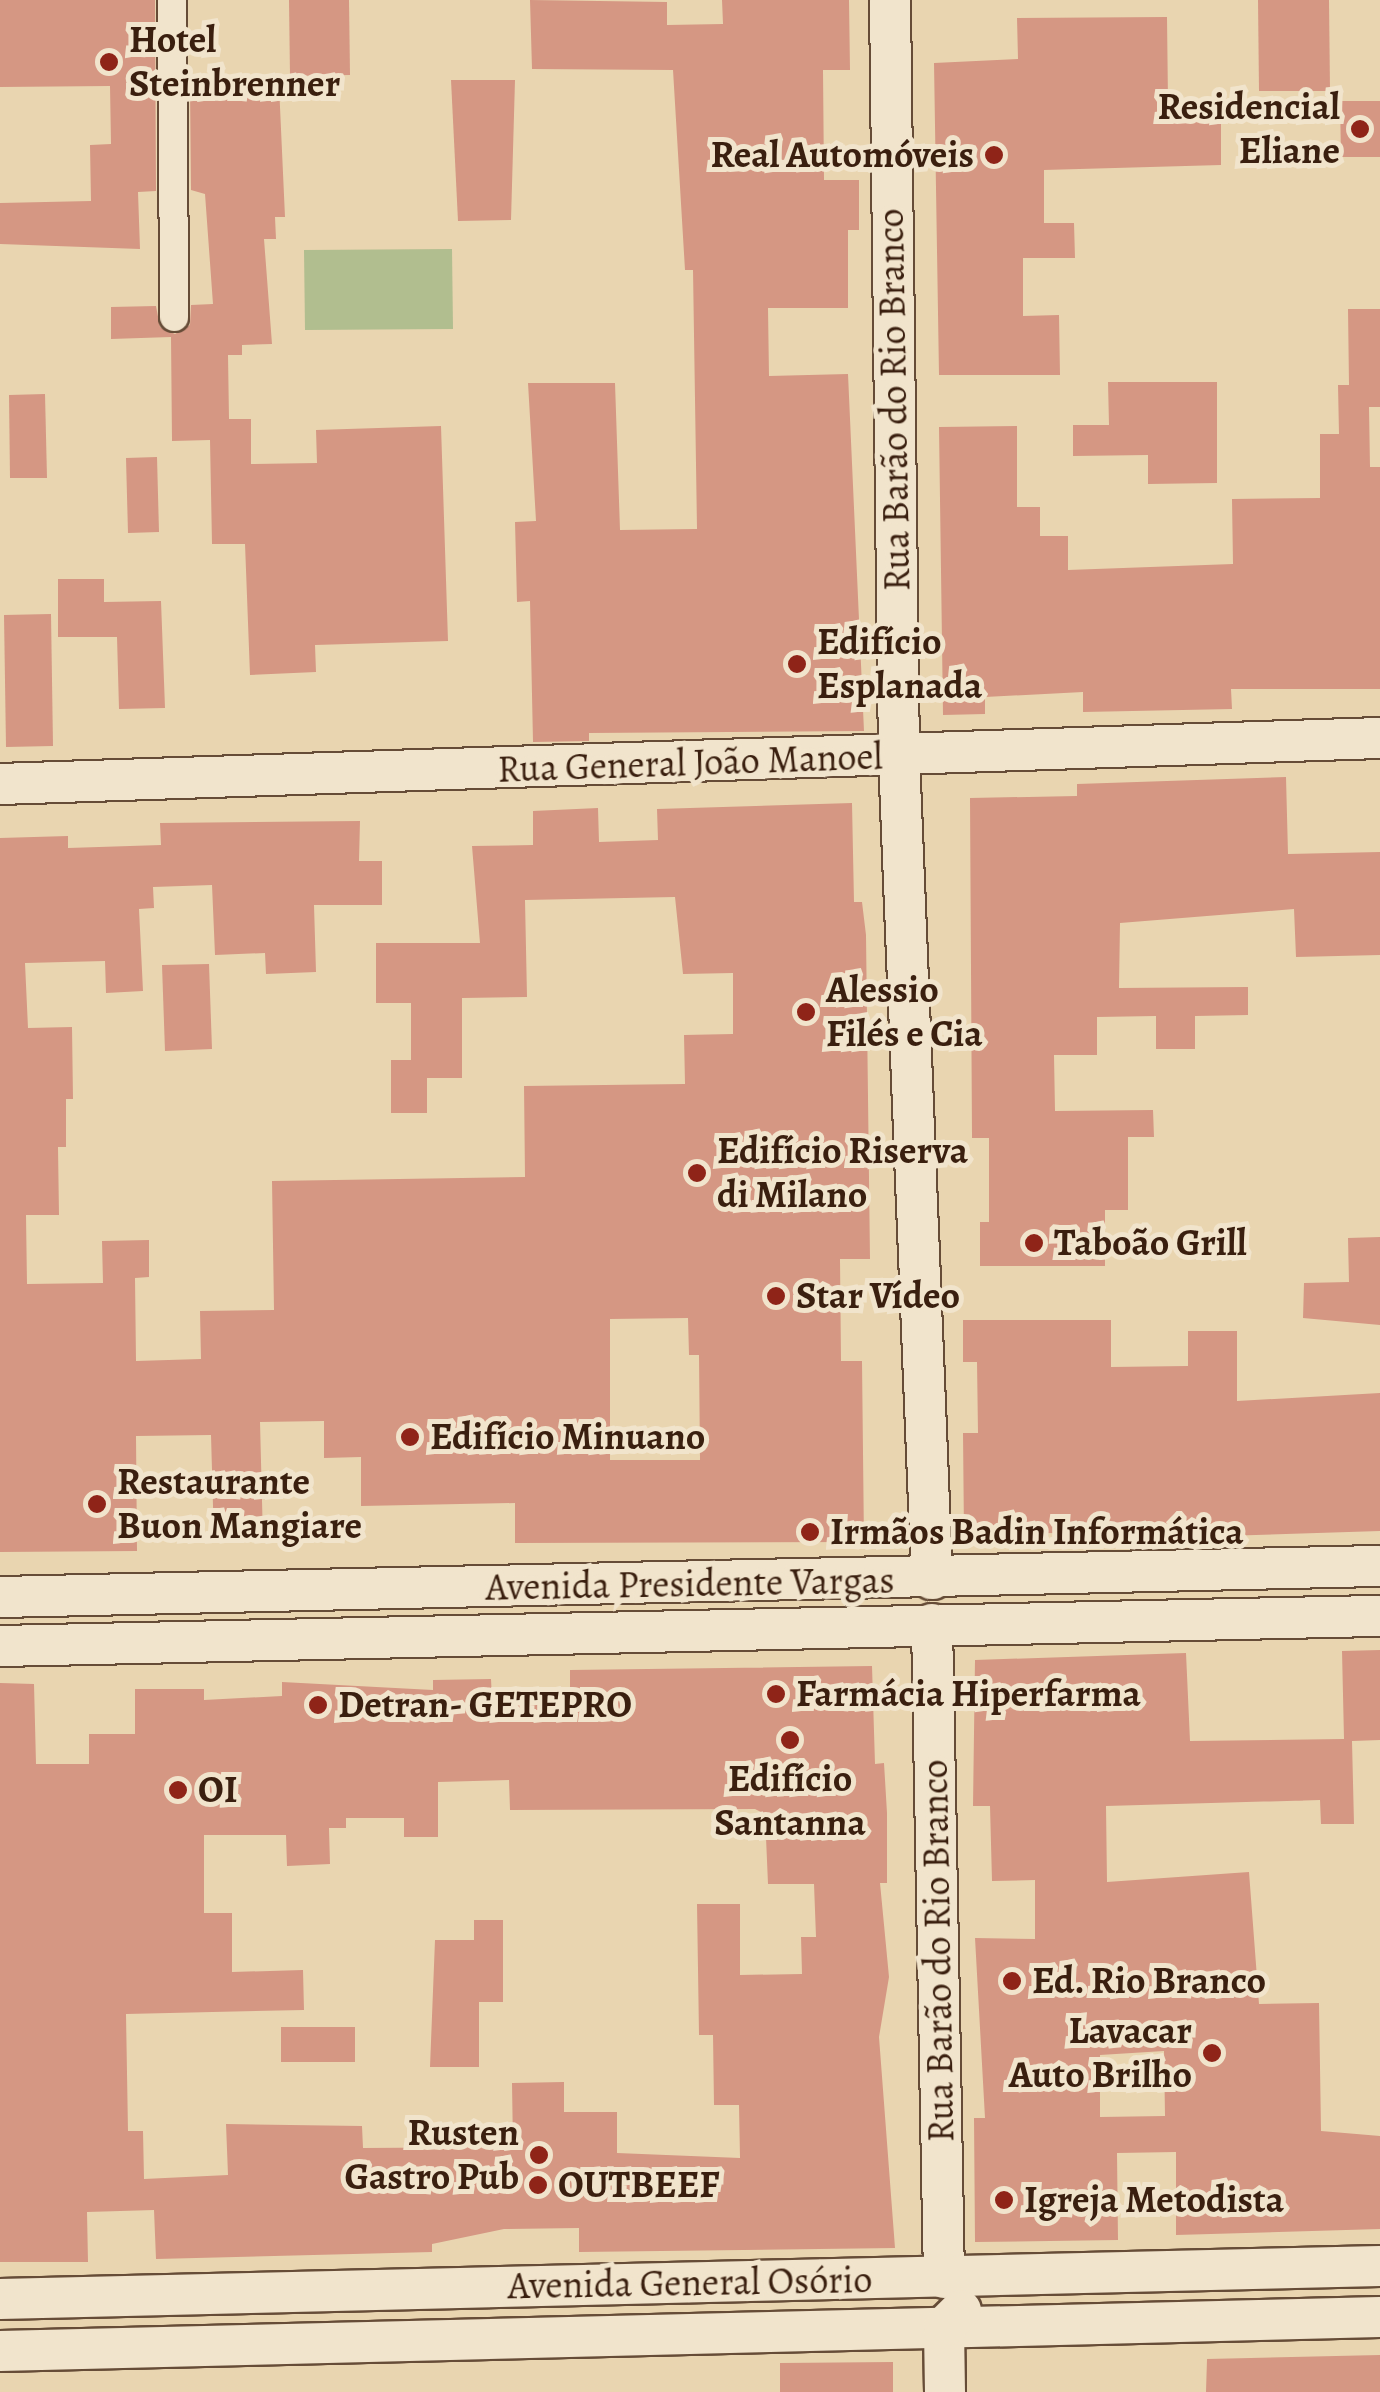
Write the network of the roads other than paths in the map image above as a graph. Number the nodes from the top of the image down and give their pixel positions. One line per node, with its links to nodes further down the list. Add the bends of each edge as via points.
1 (172, 0): 3 (street)
2 (890, 0): 5 (main road, Rua Barão do Rio Branco)
3 (174, 318)
4 (1380, 738): 5 (main road, Rua General João Manoel)
5 (899, 757): 6 (main road, Rua General João Manoel); 8 (main road, Rua Barão do Rio Branco)
6 (0, 784)
7 (1380, 1566): 8 (main road, Avenida Presidente Vargas)
8 (932, 1579): 9 (main road, Avenida Presidente Vargas); 11 (main road, Rua Barão do Rio Branco, via 910,1595 910,1609)
9 (0, 1597)
10 (1380, 1616): 11 (main road, Avenida Presidente Vargas)
11 (932, 1624): 12 (main road, Avenida Presidente Vargas); 14 (main road, Rua Barão do Rio Branco)
12 (0, 1646)
13 (1380, 2266): 14 (main road, Avenida General Osório)
14 (944, 2278): 15 (main road, Avenida General Osório); 17 (main road, Rua Barão do Rio Branco, via 926,2285 922,2304)
15 (0, 2299)
16 (1380, 2317): 17 (main road, Avenida General Osório)
17 (944, 2328): 18 (main road, Avenida General Osório); 19 (main road, Rua Barão do Rio Branco)
18 (0, 2351)
19 (945, 2392)

